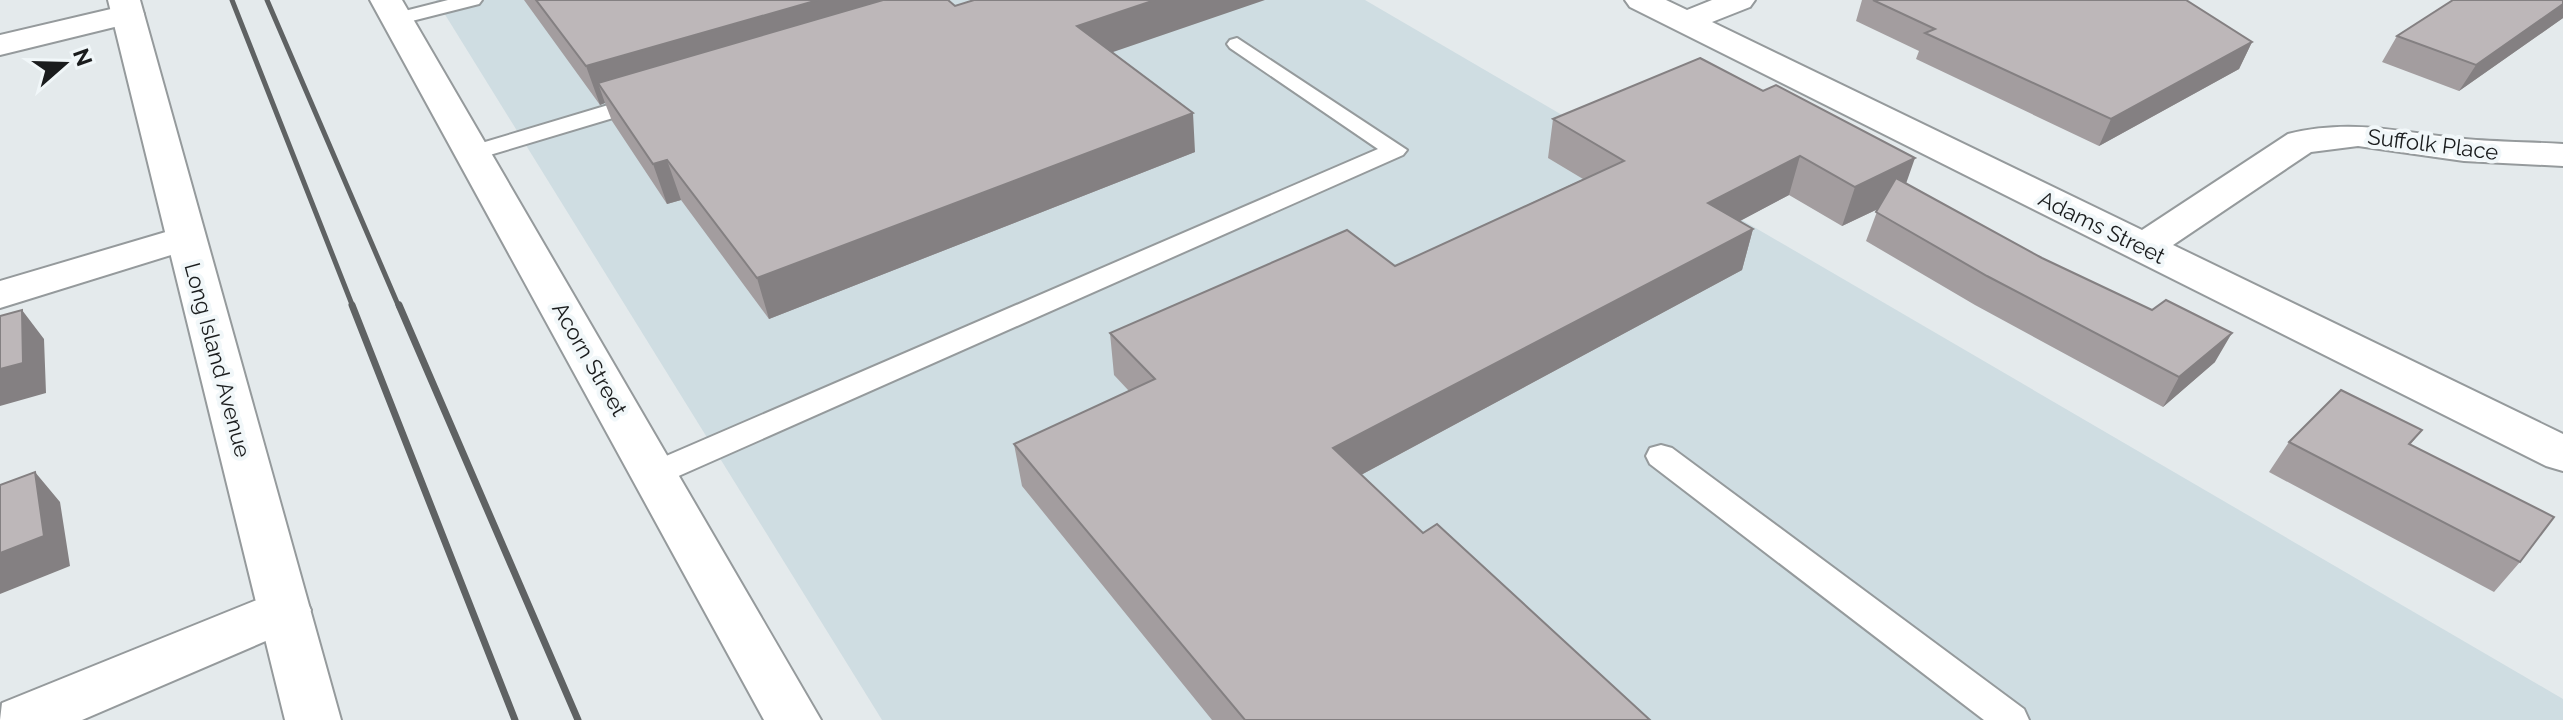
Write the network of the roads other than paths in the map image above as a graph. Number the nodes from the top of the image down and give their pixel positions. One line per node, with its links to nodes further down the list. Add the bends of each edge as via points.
1 (472, 0): 5 (lane)
2 (1641, 0): 6 (street, Adams Street)
3 (1739, 0): 6 (street)
4 (126, 7): 8 (street); 12 (street, Long Island Avenue)
5 (391, 10): 10 (street, Acorn Street)
6 (1685, 22): 13 (street, Adams Street)
7 (1237, 44): 17 (lane, via 1395,150)
8 (0, 45)
9 (668, 94): 10 (lane)
10 (473, 153): 17 (street, Acorn Street)
11 (2563, 155): 13 (street, Suffolk Place, via 2464,150 2358,135 2301,142)
12 (186, 238): 14 (street); 18 (street, Long Island Avenue)
13 (2144, 247): 15 (street, Adams Street)
14 (0, 295)
15 (2563, 454)
16 (1661, 456): 22 (lane)
17 (654, 474): 21 (street, Acorn Street)
18 (284, 610): 19 (street); 20 (street, Long Island Avenue)
19 (22, 720)
20 (313, 720)
21 (793, 720)
22 (2011, 720)

